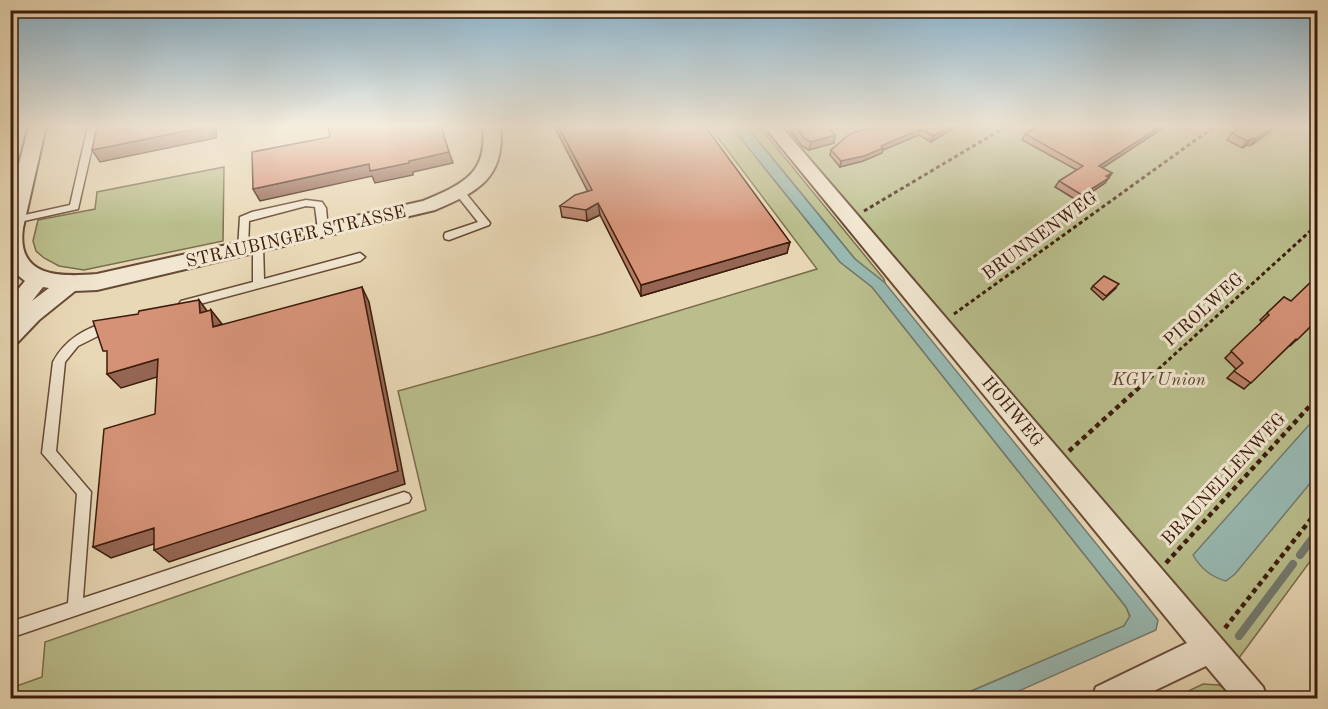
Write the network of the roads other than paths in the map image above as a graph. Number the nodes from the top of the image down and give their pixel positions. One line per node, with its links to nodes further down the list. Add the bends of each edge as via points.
1 (30, 159): 6 (street)
2 (85, 159): 6 (lane, via 74,207)
3 (493, 159): 5 (street, STRAUBINGER STRASSE, via 481,176)
4 (800, 159): 20 (street, HOHWEG)
5 (460, 193): 7 (street, STRAUBINGER STRASSE, via 428,206); 8 (lane, via 485,223)
6 (13, 221): 11 (street, via 15,258 27,272)
7 (323, 230): 9 (street, STRAUBINGER STRASSE); 9 (lane, via 318,204 252,215 244,219)
8 (449, 236)
9 (250, 247): 11 (street, STRAUBINGER STRASSE, via 97,282); 12 (lane)
10 (360, 257): 12 (lane)
11 (52, 282): 14 (street); 16 (street, via 43,303)
12 (259, 284): 13 (lane)
13 (171, 308)
14 (10, 315)
15 (126, 320): 18 (lane, via 81,337 64,350 59,362 49,453 84,492)
16 (10, 336)
17 (404, 498): 18 (lane)
18 (75, 608): 19 (lane)
19 (10, 630)
20 (1210, 648): 21 (street); 22 (street, HOHWEG)
21 (1107, 699)
22 (1252, 699)

